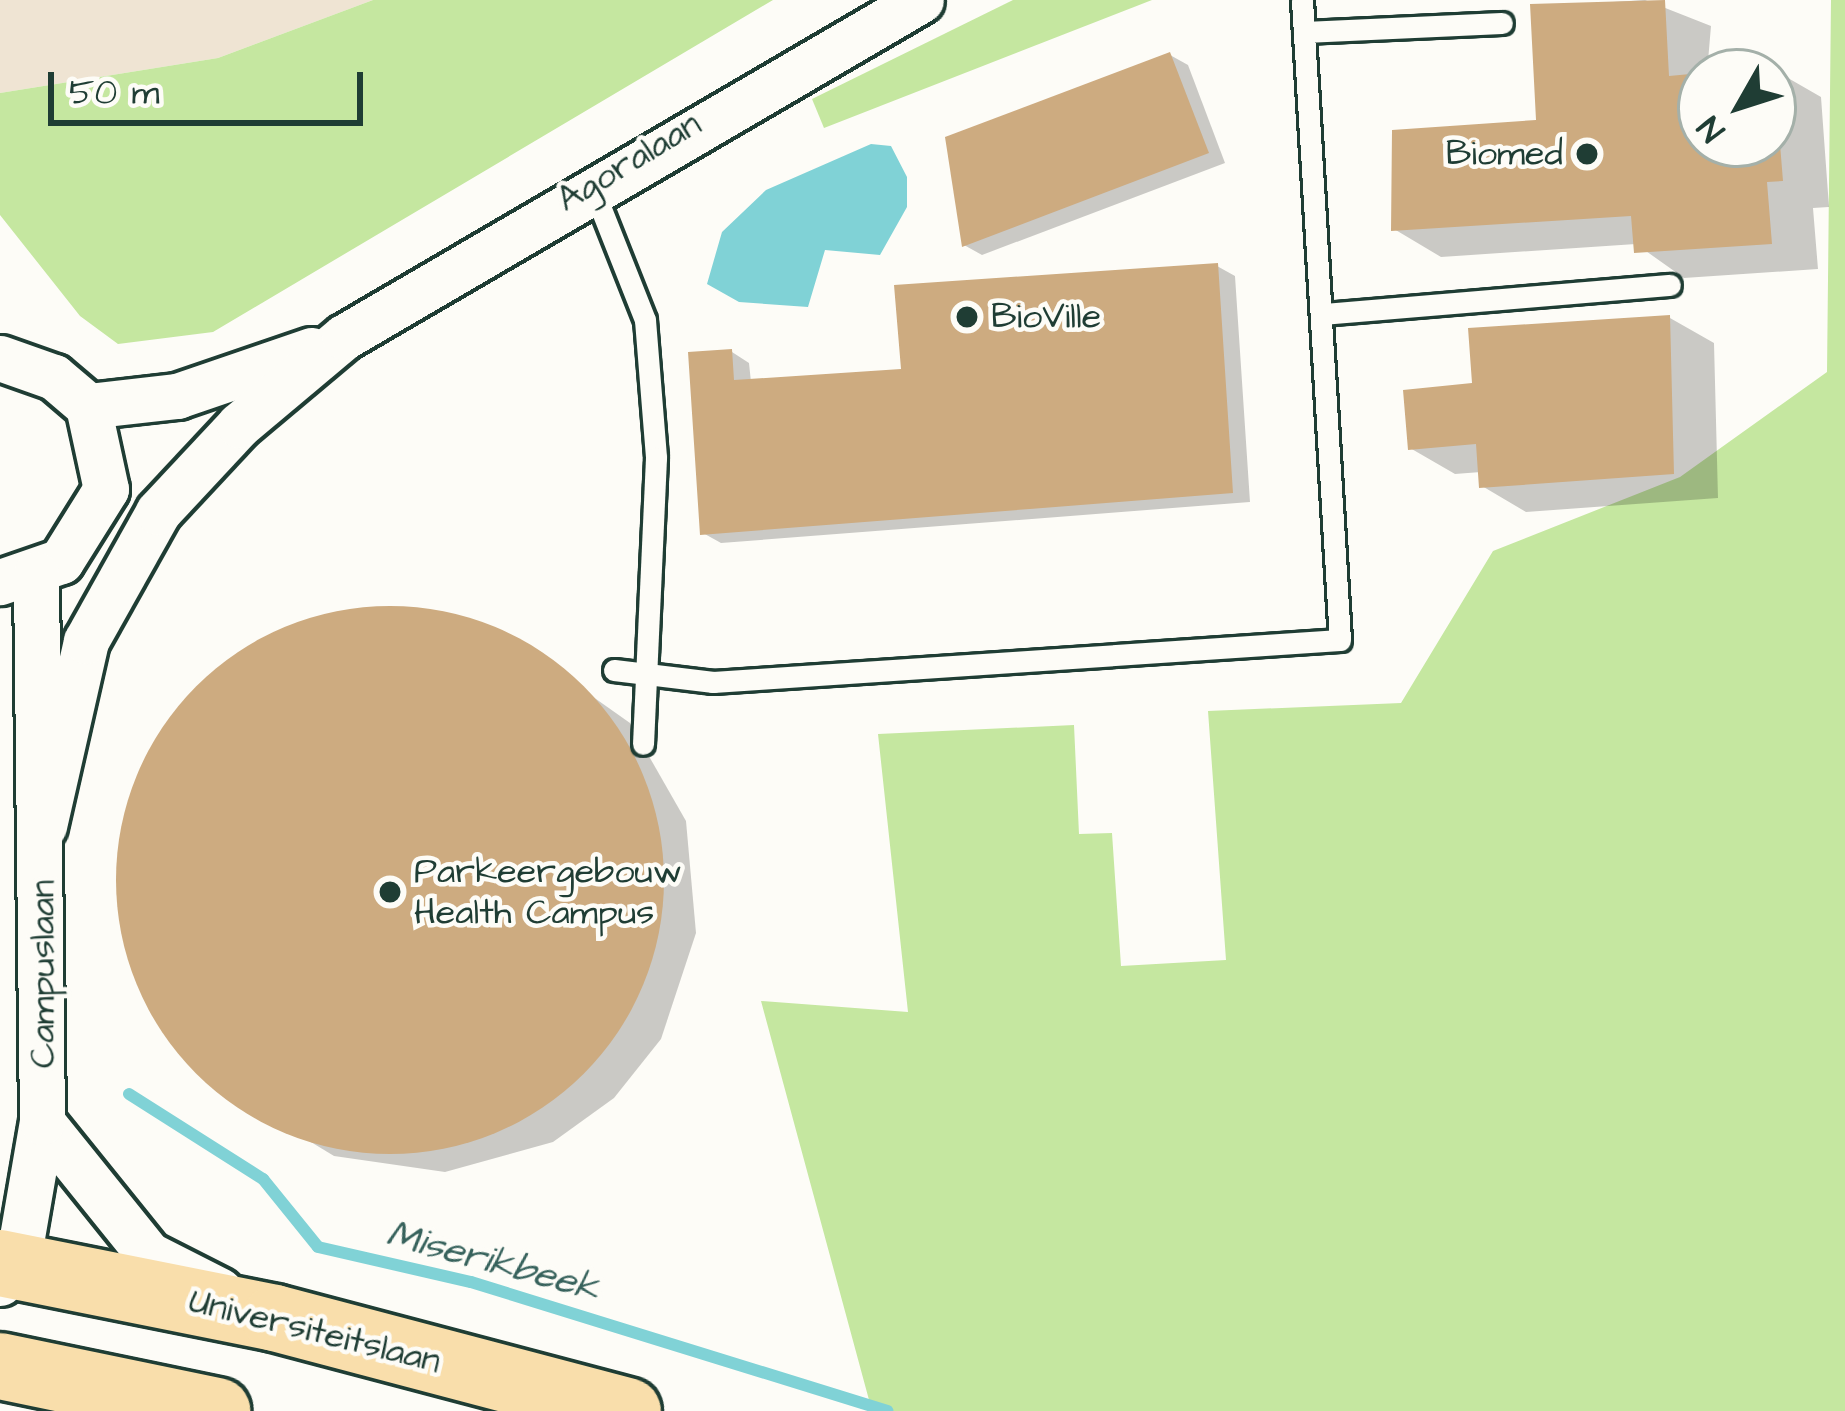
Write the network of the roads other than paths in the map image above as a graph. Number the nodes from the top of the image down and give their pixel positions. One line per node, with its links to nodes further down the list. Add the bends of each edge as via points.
1 (921, 0): 5 (street, Agoralaan)
2 (1302, 0): 4 (lane)
3 (1502, 23): 4 (lane)
4 (1304, 32): 7 (lane)
5 (590, 184): 8 (street, Agoralaan); 16 (lane, via 645,320 656,458)
6 (1670, 285): 7 (lane)
7 (1323, 314): 16 (lane, via 1340,640 713,682)
8 (344, 337): 10 (street, Agoralaan, via 177,396); 11 (street, Agoralaan)
9 (3, 347): 10 (street)
10 (88, 406): 12 (street)
11 (239, 425): 12 (street, Agoralaan, via 142,482); 14 (street, Agoralaan, via 158,512)
12 (106, 489): 13 (street, via 82,541)
13 (18, 578): 18 (street, Campuslaan)
14 (119, 578): 18 (street, Campuslaan, via 86,641)
15 (614, 670): 16 (lane)
16 (648, 673): 17 (lane)
17 (643, 744)
18 (44, 826): 19 (street, Campuslaan)
19 (42, 1122): 20 (street, Campuslaan); 21 (street, Campuslaan, via 148,1255)
20 (6, 1270): 21 (highway, Universiteitslaan)
21 (275, 1318): 24 (highway, Universiteitslaan)
22 (0, 1366): 23 (highway)
23 (217, 1411)
24 (628, 1411)

